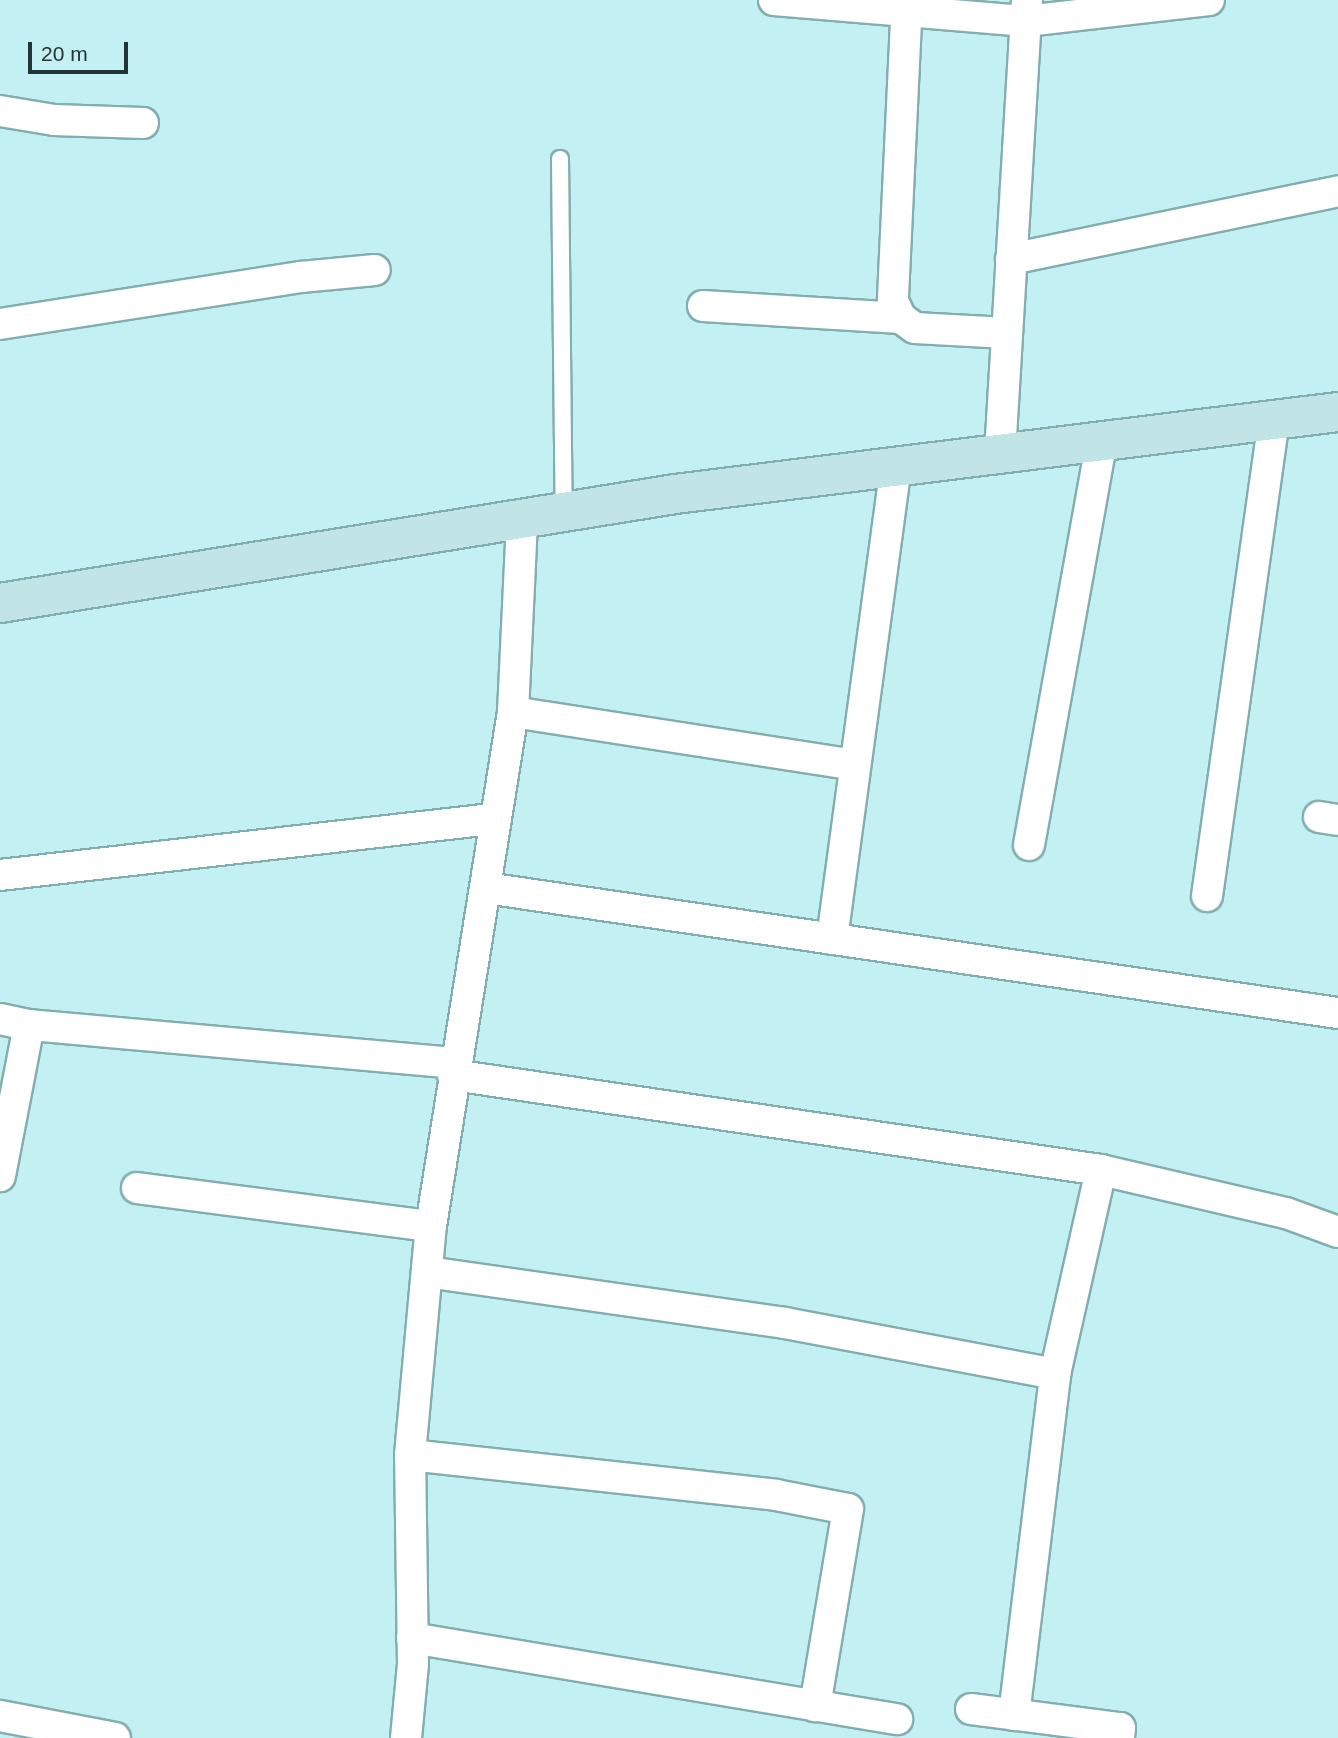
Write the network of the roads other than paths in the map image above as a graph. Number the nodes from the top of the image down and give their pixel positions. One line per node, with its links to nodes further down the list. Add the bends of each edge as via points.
1 (774, 0): 3 (street)
2 (1209, 0): 4 (street)
3 (907, 6): 4 (street); 12 (street, via 893,301)
4 (1026, 10): 9 (street)
5 (0, 111): 6 (street, via 54,120)
6 (143, 123)
7 (560, 159): 20 (lane)
8 (1338, 191): 9 (street)
9 (1011, 259): 14 (street)
10 (375, 270): 13 (street, via 301,277)
11 (703, 306): 12 (street)
12 (901, 318): 14 (street, via 915,328)
13 (0, 324)
14 (1007, 333): 18 (street)
15 (1338, 412): 16 (main road)
16 (1274, 420): 17 (main road); 29 (street)
17 (1102, 441): 18 (main road); 26 (street)
18 (1000, 454): 19 (main road)
19 (896, 467): 20 (main road); 24 (street)
20 (565, 512): 21 (main road)
21 (522, 519): 22 (main road); 23 (street)
22 (0, 603)
23 (513, 712): 24 (street); 25 (street)
24 (855, 765): 30 (street)
25 (494, 819): 27 (street); 28 (street)
26 (1029, 845)
27 (0, 875)
28 (486, 888): 30 (street); 34 (street)
29 (1206, 896)
30 (832, 939): 31 (street)
31 (1338, 1013)
32 (0, 1019): 33 (street)
33 (29, 1025): 34 (street); 36 (street)
34 (454, 1069): 35 (street); 38 (street)
35 (1101, 1170): 39 (street, via 1286,1213); 41 (street)
36 (0, 1176)
37 (137, 1188): 38 (street)
38 (431, 1226): 40 (street)
39 (1338, 1232)
40 (427, 1272): 41 (street, via 785,1323); 42 (street)
41 (1055, 1374): 46 (street)
42 (410, 1455): 43 (street); 44 (street, via 776,1495 848,1509)
43 (412, 1638): 44 (street); 50 (street)
44 (816, 1706): 48 (street)
45 (971, 1709): 46 (street)
46 (1014, 1715): 51 (street, via 1120,1728)
47 (0, 1716): 49 (street)
48 (897, 1719)
49 (115, 1738)
50 (405, 1738)
51 (1119, 1738)

